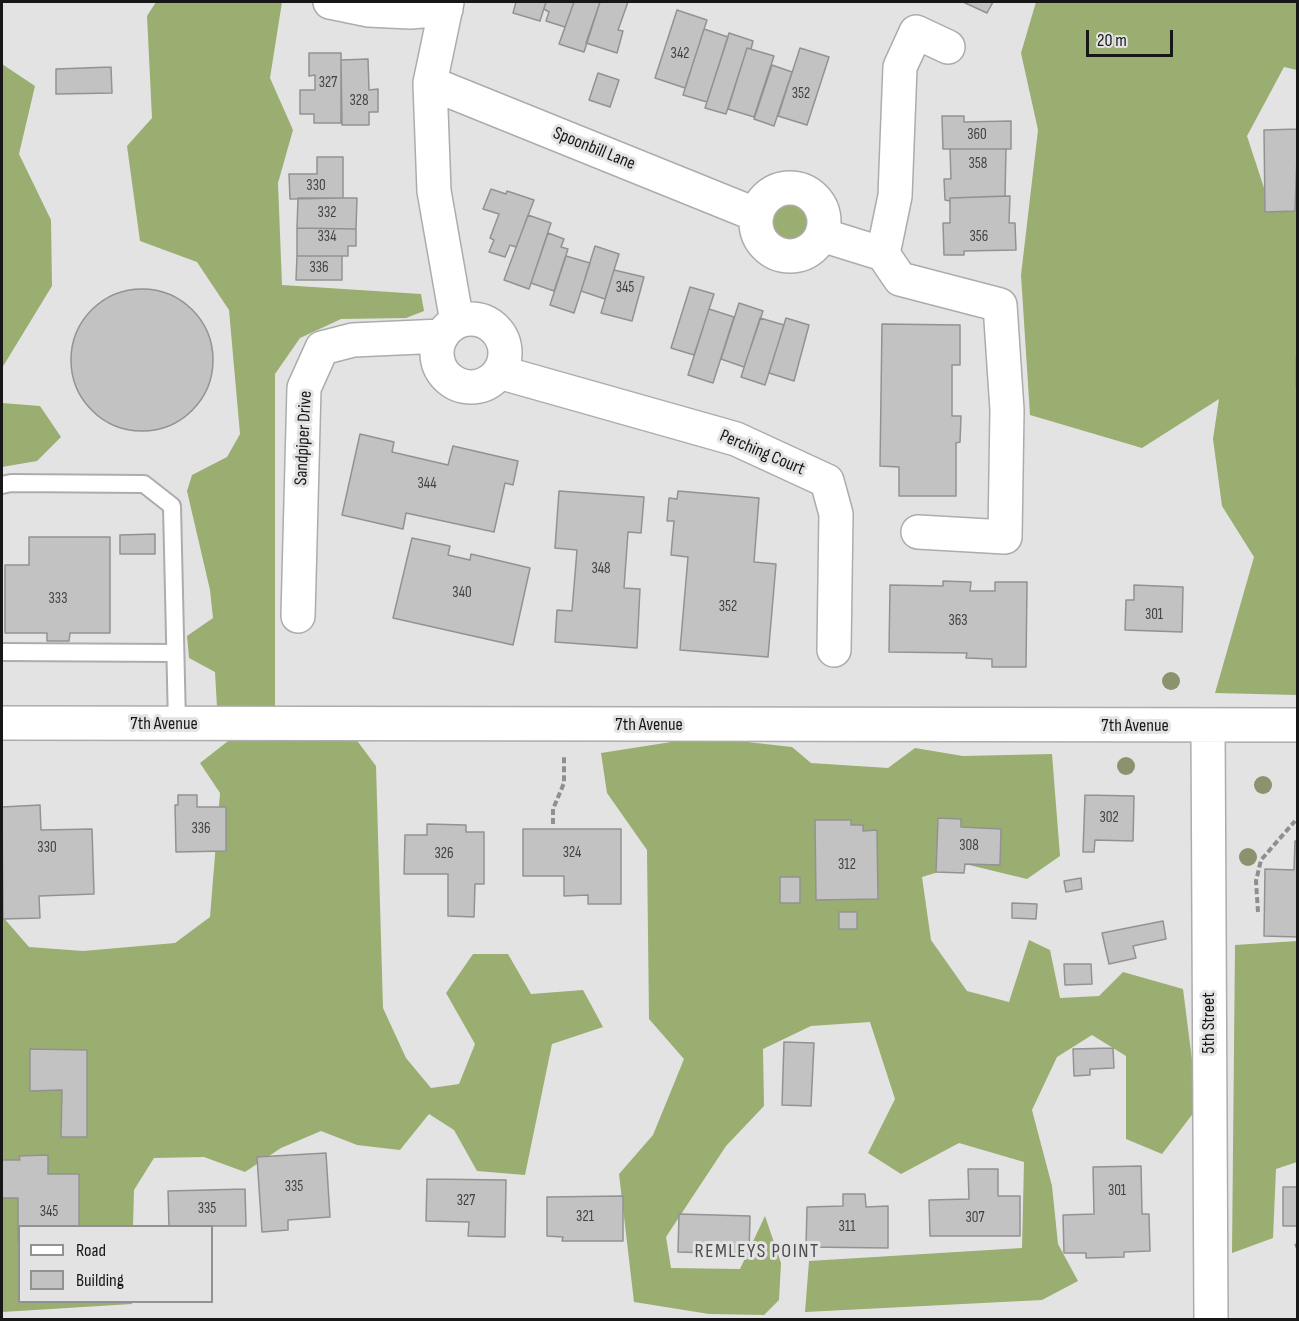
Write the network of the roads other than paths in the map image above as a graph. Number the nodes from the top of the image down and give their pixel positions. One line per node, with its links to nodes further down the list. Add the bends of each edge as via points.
1 (330, 2): 2 (street, via 369,10 411,12)
2 (447, 5): 4 (street)
3 (948, 47): 7 (street, via 916,32 900,67 896,196)
4 (430, 83): 5 (street, Spoonbill Lane); 8 (street, via 434,191)
5 (757, 215): 6 (street, via 759,236 773,251 783,255 806,252); 6 (street, via 767,196 799,189 818,202 823,213)
6 (822, 235): 7 (street)
7 (883, 254): 11 (street, via 900,279 1000,305 1007,410 1005,537)
8 (450, 329): 9 (street, Sandpiper Drive, via 480,321 499,334 505,356); 9 (street, via 438,346 440,367 454,383 476,387 487,384); 12 (street, Sandpiper Drive, via 353,340 322,348 304,388)
9 (499, 372): 13 (street, Perching Court, via 736,439 827,481 836,514)
10 (2, 486): 15 (lane, via 144,484 172,506)
11 (918, 532)
12 (298, 616)
13 (834, 650)
14 (2, 652): 15 (lane)
15 (175, 652): 17 (lane)
16 (2, 723): 17 (street, 7th Avenue)
17 (177, 724): 19 (street, 7th Avenue)
18 (1298, 725): 19 (street, 7th Avenue)
19 (1208, 726): 20 (street, 5th Street)
20 (1211, 1320)

